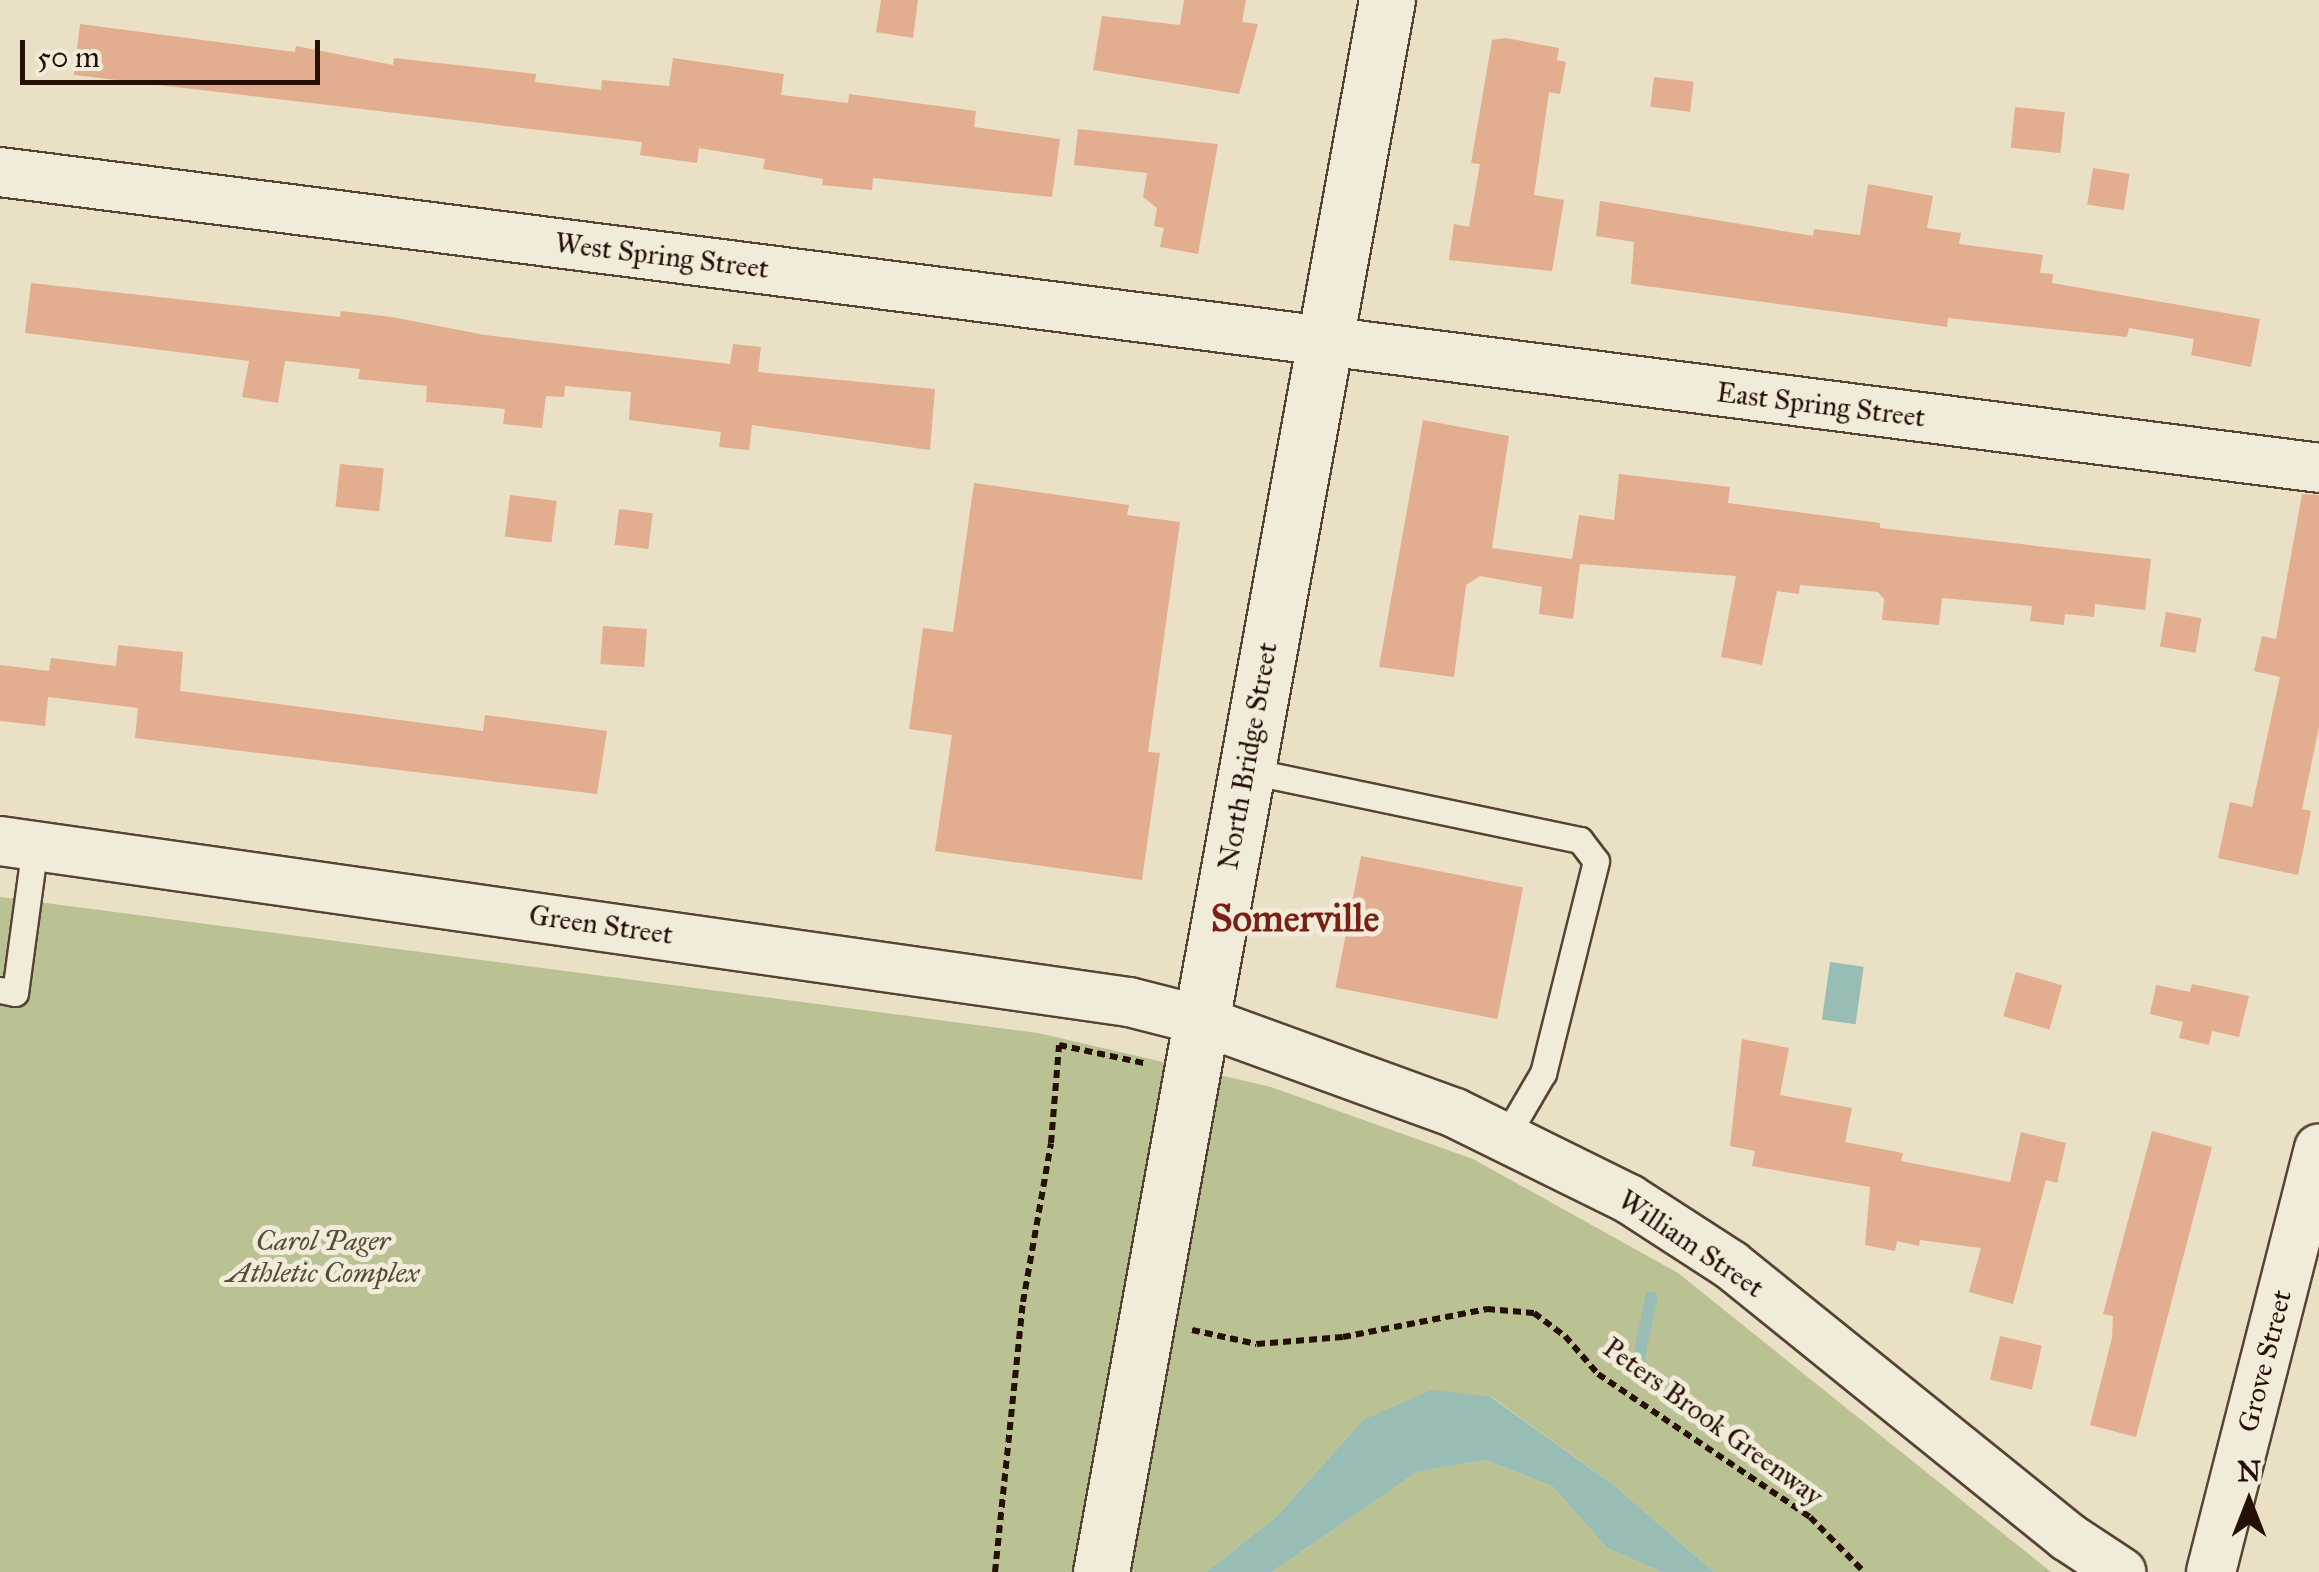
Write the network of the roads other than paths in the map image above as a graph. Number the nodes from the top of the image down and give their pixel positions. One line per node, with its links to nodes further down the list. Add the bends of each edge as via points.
1 (1387, 0): 3 (street, North Bridge Street)
2 (0, 172): 3 (street, West Spring Street)
3 (1323, 343): 4 (street, East Spring Street); 5 (street, North Bridge Street)
4 (2319, 468)
5 (1245, 770): 8 (street, North Bridge Street); 9 (lane, via 1580,840 1596,862 1543,1073)
6 (17, 844): 7 (lane, via 15,993); 8 (street, Green Street, via 1111,999)
7 (0, 990)
8 (1200, 1020): 9 (street, William Street); 11 (street, North Bridge Street)
9 (1505, 1138): 12 (street, William Street, via 1629,1199 1731,1265 2068,1537)
10 (2319, 1149): 13 (street, Grove Street)
11 (1100, 1572)
12 (2121, 1572)
13 (2210, 1572)

